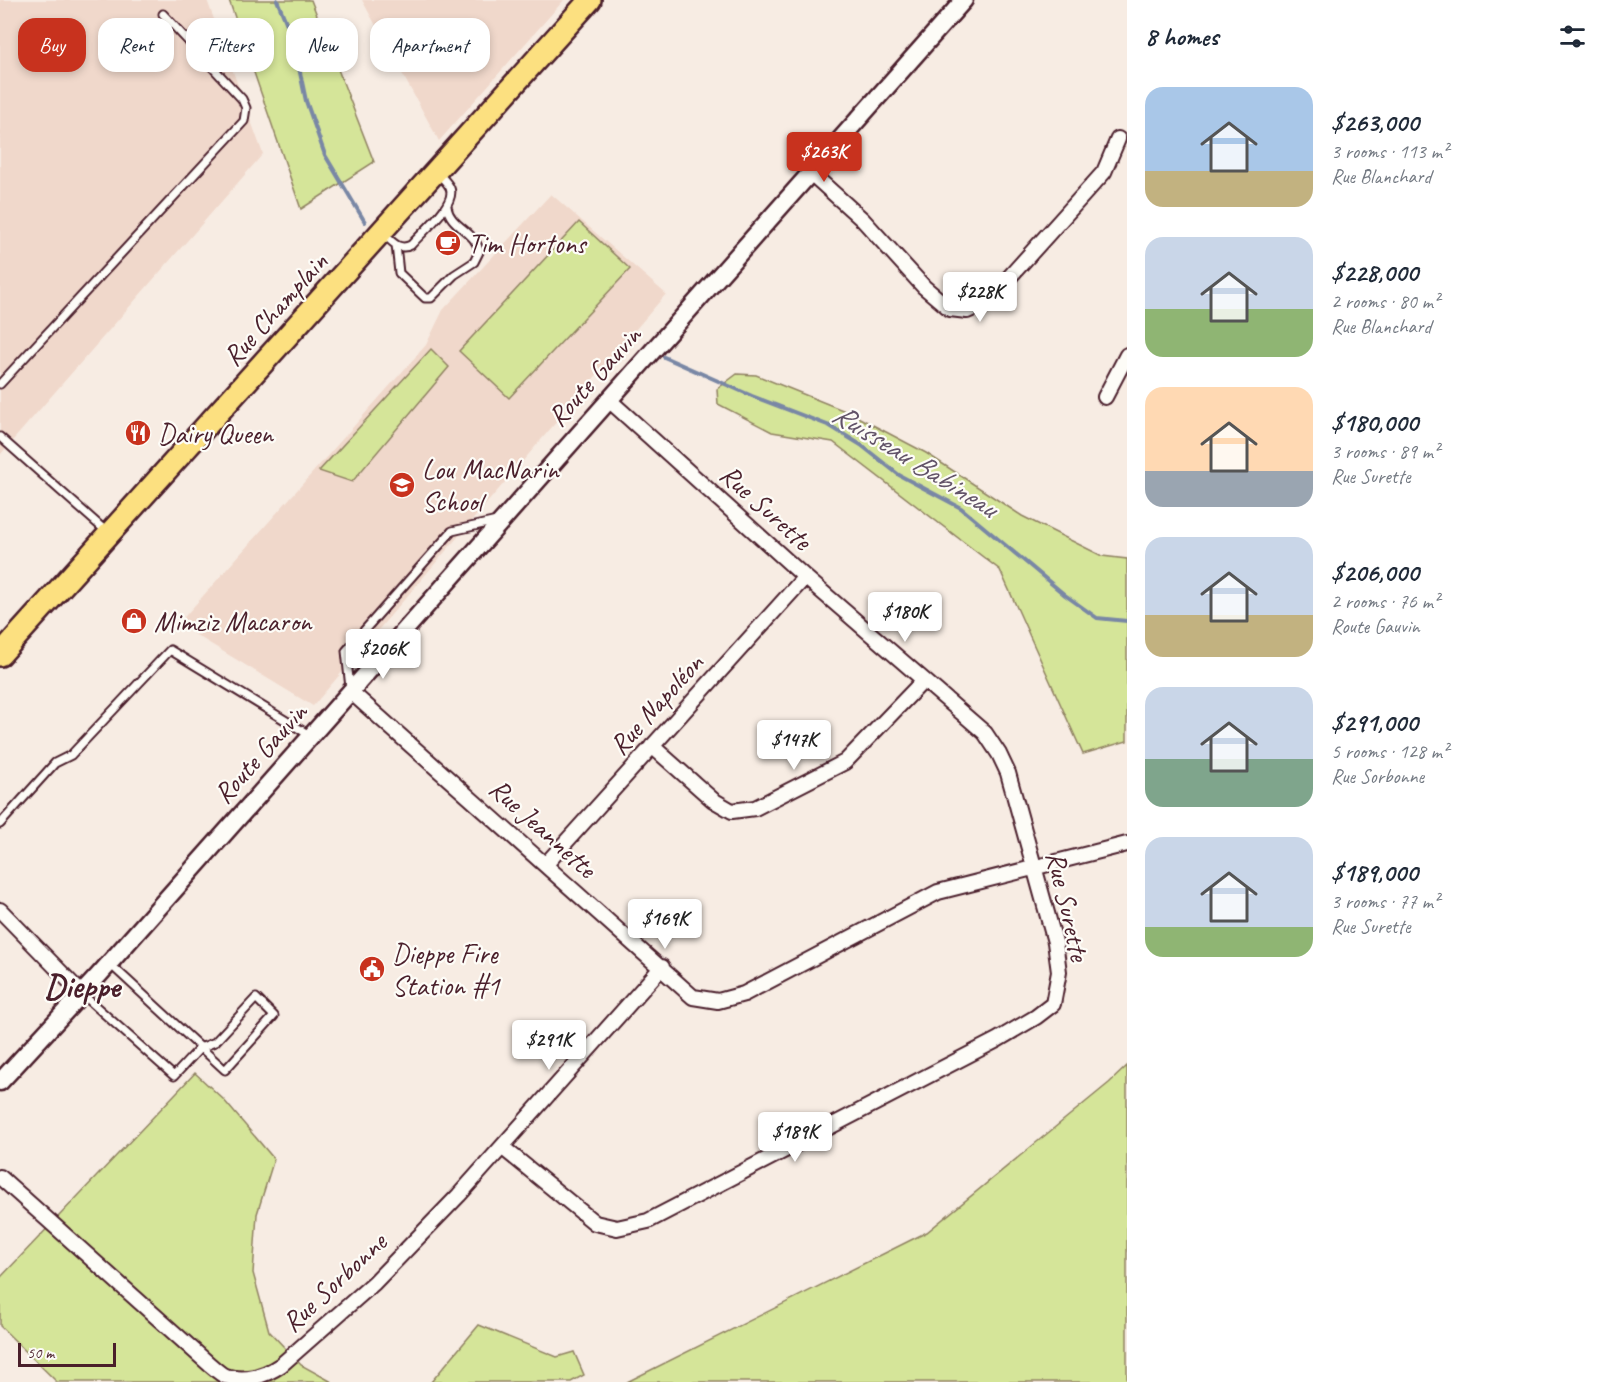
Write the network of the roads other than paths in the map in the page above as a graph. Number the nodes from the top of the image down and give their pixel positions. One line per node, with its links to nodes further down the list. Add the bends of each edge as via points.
1 (591, 0): 5 (main road, Rue Champlain)
2 (964, 0): 6 (street, Route Gauvin)
3 (162, 14): 10 (lane, via 238,94 246,108 244,121)
4 (1118, 139): 6 (street, via 1104,172 987,302 967,311 950,309 924,287 863,220)
5 (436, 172): 7 (lane, via 451,189); 8 (main road, Rue Champlain)
6 (811, 173): 12 (street, Route Gauvin)
7 (447, 206): 8 (lane, via 411,245 400,248); 8 (lane, via 451,218 475,240 479,252 474,262 431,298 420,295 399,273)
8 (389, 239): 15 (main road, Rue Champlain)
9 (1127, 355): 11 (street)
10 (0, 384)
11 (1105, 397)
12 (609, 400): 14 (street, Route Gauvin); 16 (street, Rue Surette)
13 (0, 437): 15 (lane)
14 (503, 519): 19 (street, Route Gauvin); 19 (lane, via 452,531 346,651)
15 (110, 534): 17 (main road, Rue Champlain)
16 (805, 577): 18 (street, Rue Surette); 21 (street, Rue Napoléon)
17 (0, 654)
18 (924, 680): 21 (street, via 845,762 755,808 732,811 713,800); 25 (street, Rue Surette, via 985,733 999,754)
19 (350, 691): 20 (street, Route Gauvin); 24 (street, Rue Jeannette)
20 (311, 736): 22 (lane, via 170,650 71,755 55,763); 27 (street, Route Gauvin)
21 (652, 746): 24 (street, Rue Napoléon)
22 (0, 824)
23 (1127, 844): 25 (street, Rue Jeannette)
24 (546, 864): 28 (street, Rue Jeannette)
25 (1034, 867): 28 (street, Rue Jeannette, via 938,892 736,997 718,1001 693,997); 32 (street, Rue Surette, via 1059,972 1053,1004 997,1040 648,1221 617,1228 595,1223)
26 (0, 910): 29 (street)
27 (109, 963): 29 (street, Route Gauvin); 30 (lane)
28 (662, 968): 32 (street, Rue Sorbonne)
29 (82, 994): 30 (lane, via 174,1076); 31 (street, Route Gauvin)
30 (200, 1048): 30 (lane, via 225,1070 274,1016 256,998 215,1042)
31 (0, 1082)
32 (502, 1147): 33 (street, Rue Sorbonne, via 374,1283 281,1365 264,1376 246,1380 226,1377 209,1364)
33 (0, 1177)

